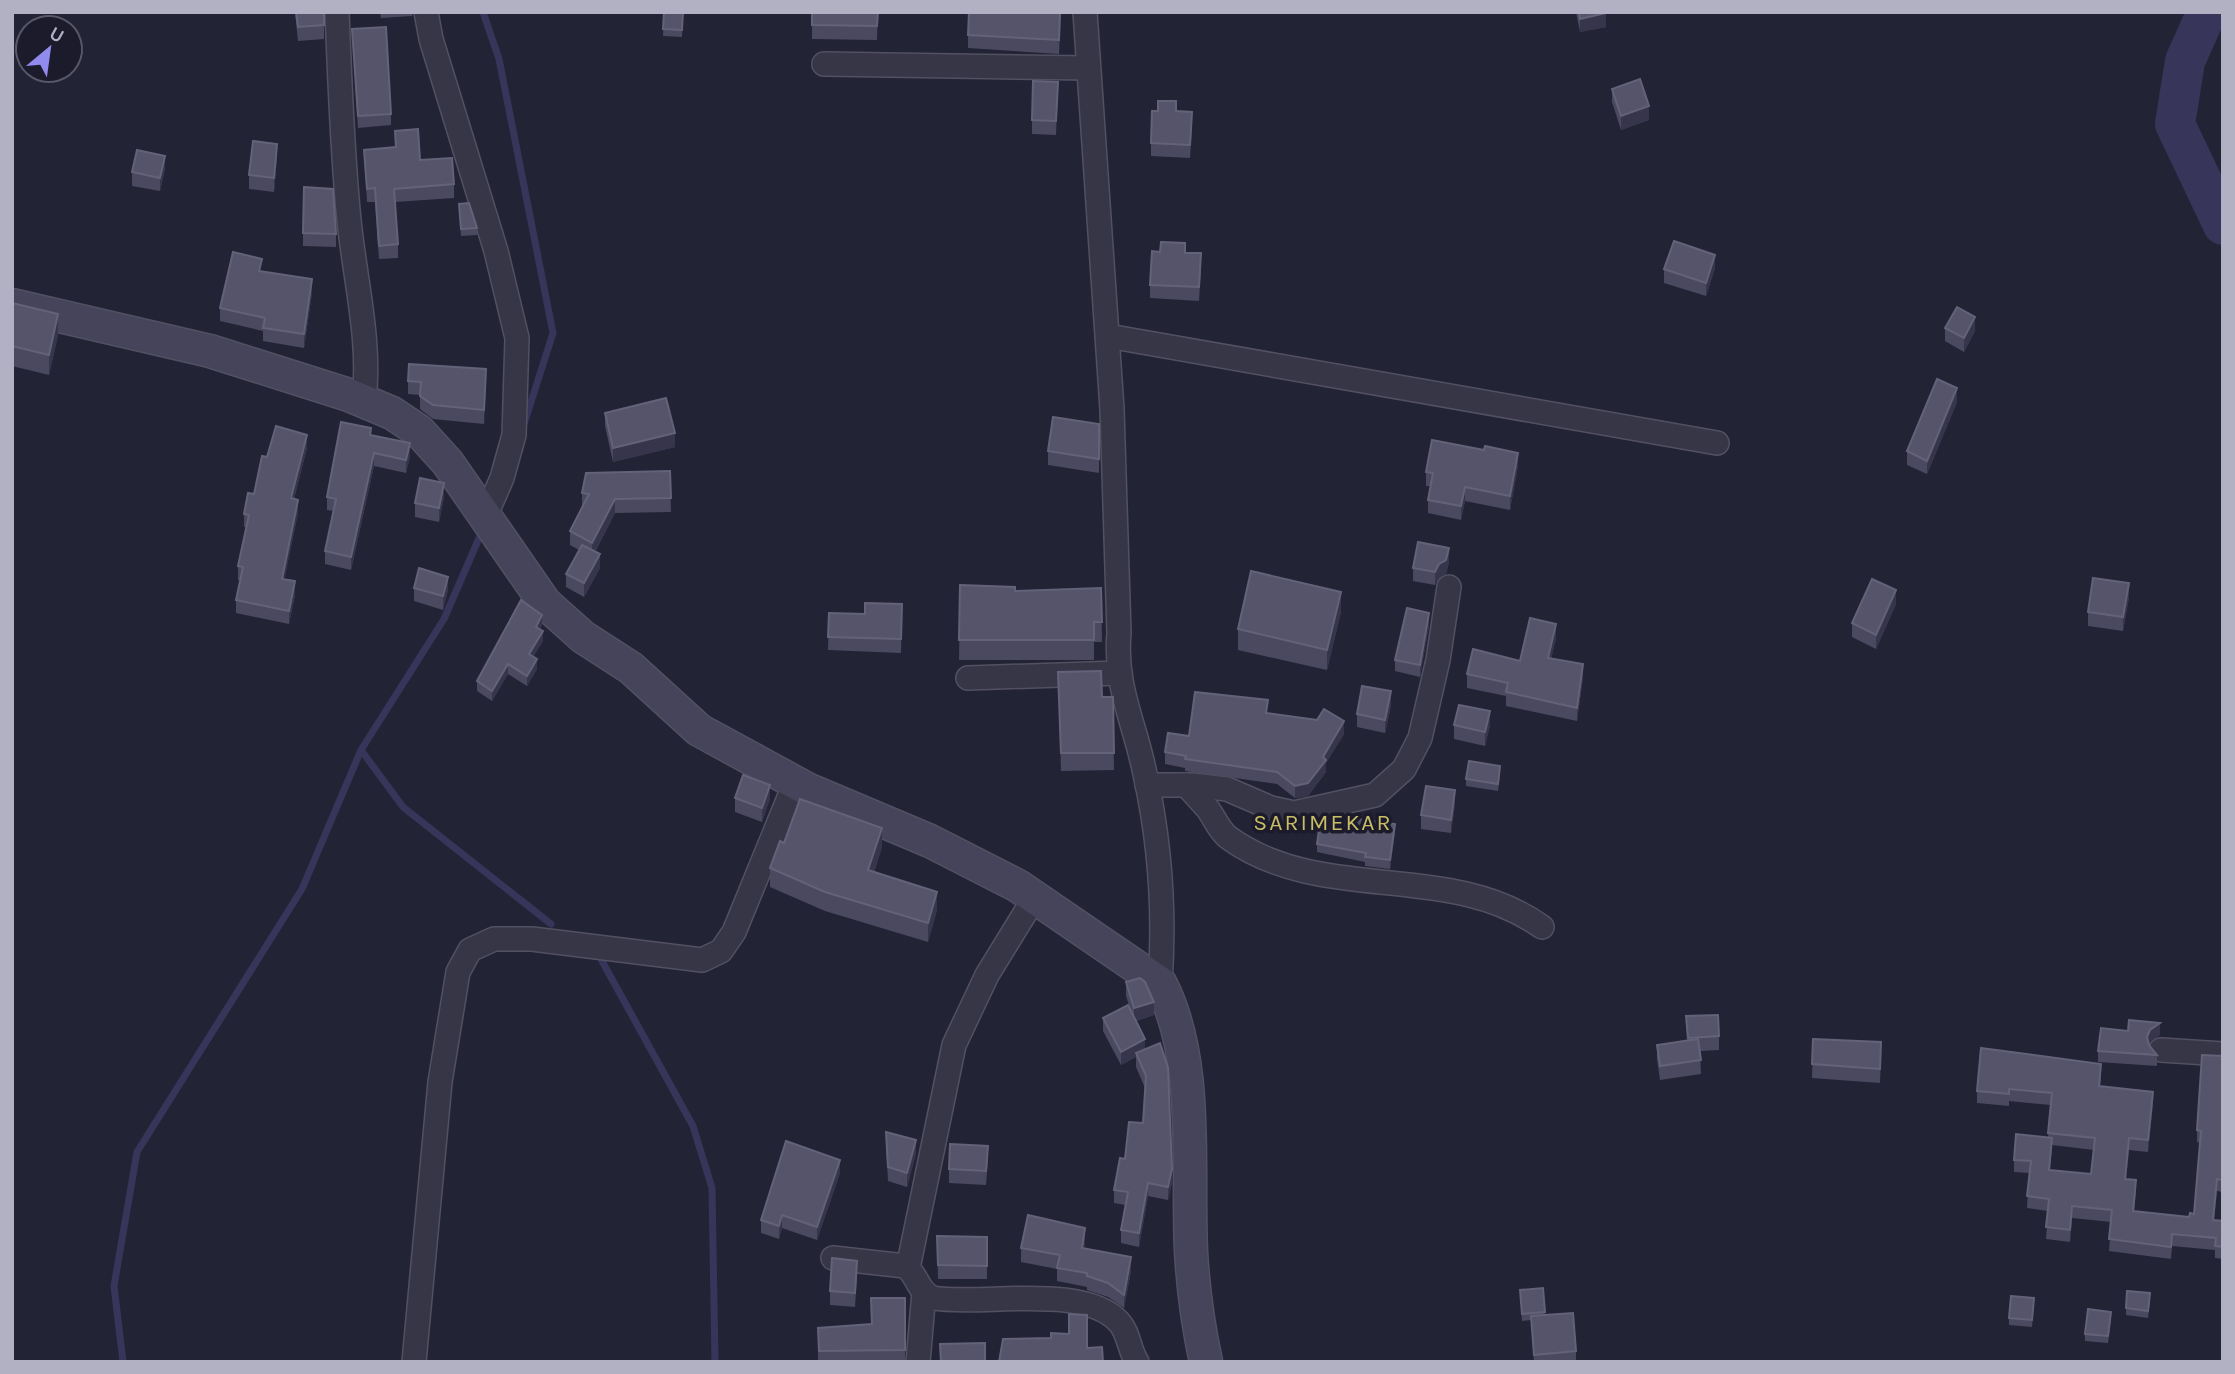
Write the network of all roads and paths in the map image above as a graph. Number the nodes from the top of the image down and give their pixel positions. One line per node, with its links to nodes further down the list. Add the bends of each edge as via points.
1 (337, 12): 8 (street, via 349,220 365,340)
2 (426, 12): 10 (street, via 517,338 514,435)
3 (1085, 12): 5 (street)
4 (824, 64): 5 (street)
5 (1088, 68): 7 (street)
6 (12, 305): 8 (street, via 211,351)
7 (1108, 336): 9 (street); 12 (street)
8 (364, 401): 10 (street, via 419,431)
9 (1717, 443)
10 (485, 517): 14 (street, via 545,603 583,637 631,668 699,730)
11 (1449, 587): 16 (street, via 1420,738 1392,783 1354,802 1294,813 1227,789)
12 (1119, 673): 13 (street); 15 (street)
13 (968, 678)
14 (795, 783): 17 (street, via 930,841); 25 (street, via 746,906 721,951 702,960 532,939 494,939 470,950 458,972 440,1082)
15 (1147, 785): 16 (street); 19 (street, via 1163,912)
16 (1186, 785): 18 (street, via 1224,835 1264,858 1312,873 1482,896 1521,912)
17 (1035, 897): 19 (street); 23 (street, via 987,975 954,1045)
18 (1542, 927)
19 (1160, 983): 28 (street, via 1171,1003 1185,1074 1194,1286)
20 (2161, 1051): 21 (street)
21 (2223, 1054)
22 (833, 1258): 23 (street)
23 (908, 1268): 24 (street)
24 (924, 1292): 26 (street); 27 (street, via 939,1299 1070,1301 1092,1307 1119,1322)
25 (414, 1362)
26 (918, 1362)
27 (1137, 1362)
28 (1206, 1362)

